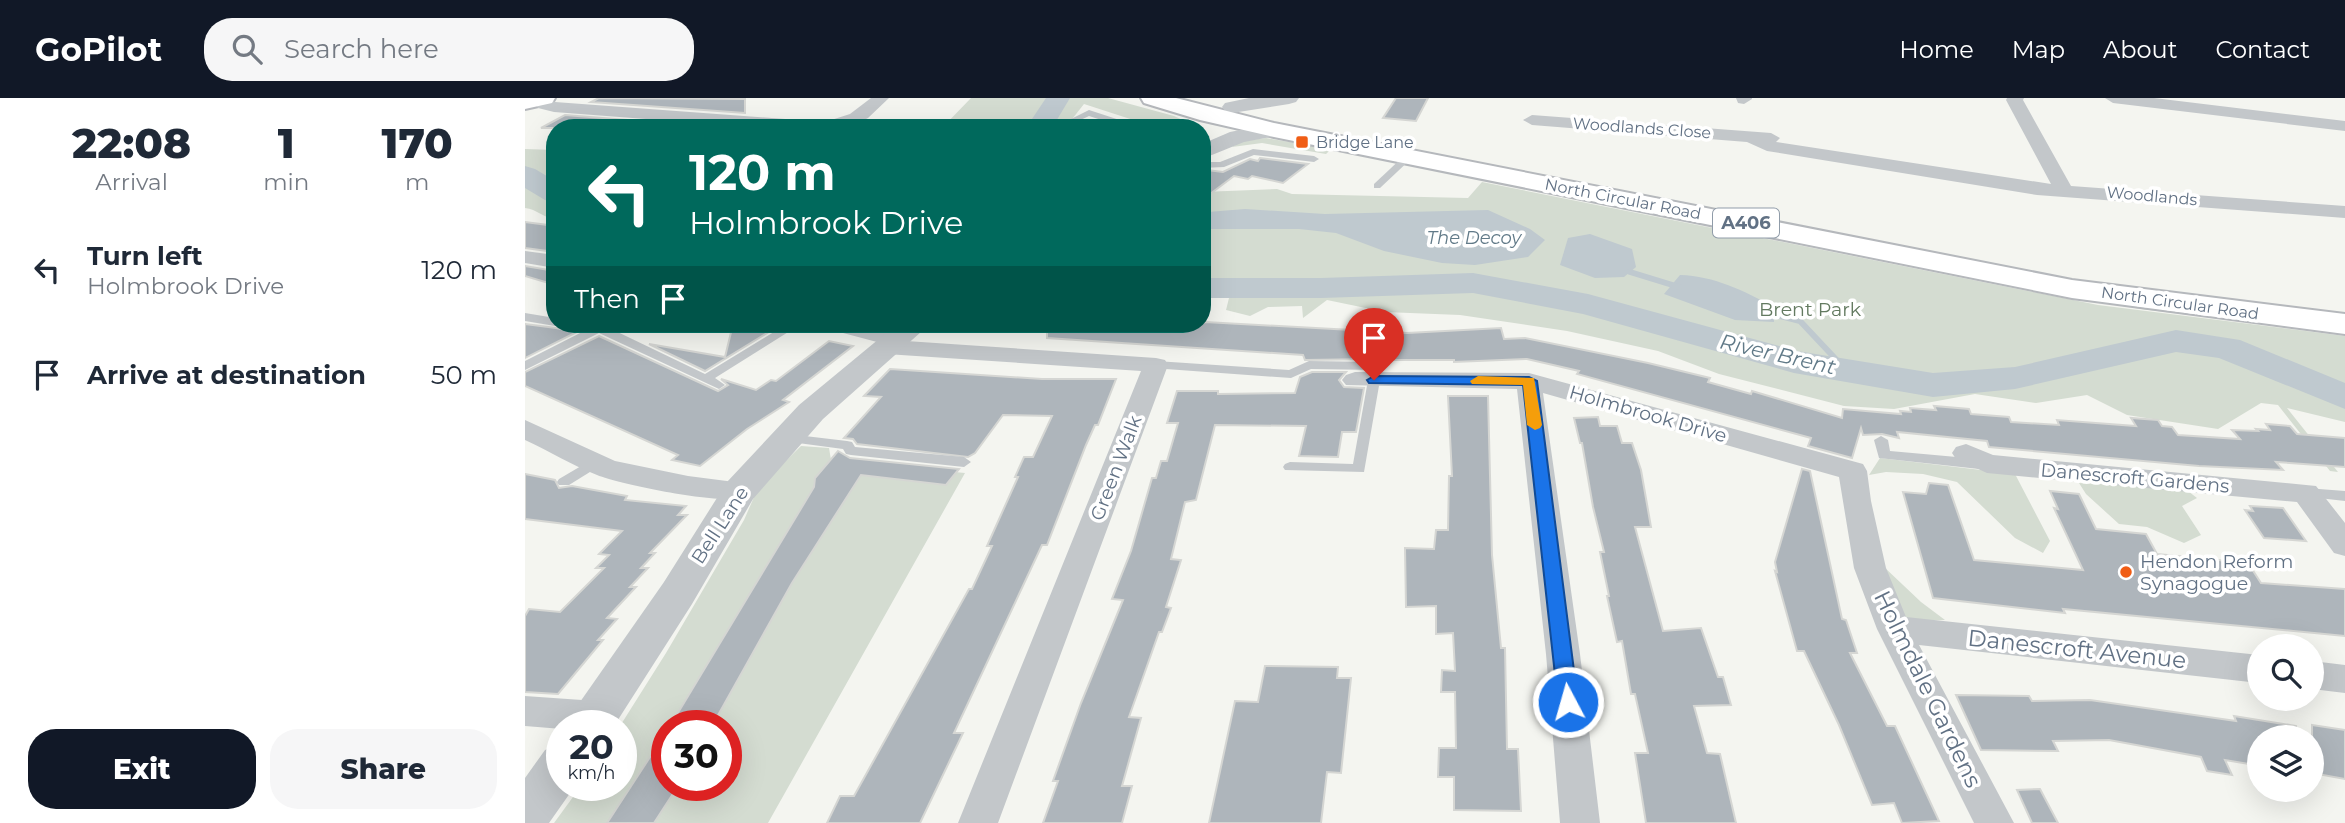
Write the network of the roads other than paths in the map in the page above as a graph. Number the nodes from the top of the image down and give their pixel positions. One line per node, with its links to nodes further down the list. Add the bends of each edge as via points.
1 (542, 98): 7 (highway); 10 (street, via 544,104 554,107)
2 (881, 98): 11 (street)
3 (1152, 98): 8 (highway, North Circular Road / A406)
4 (1289, 98): 8 (street)
5 (2016, 98): 23 (street)
6 (2113, 98): 15 (street)
7 (525, 102)
8 (1212, 107): 9 (highway, North Circular Road / A406); 16 (highway, North Circular Road / A406); 17 (street, via 1215,128)
9 (1305, 111): 27 (highway, North Circular Road / A406, via 1551,173 2141,281)
10 (717, 119)
11 (857, 119)
12 (1076, 119): 13 (lane, via 1089,113)
13 (1107, 119)
14 (1532, 120): 23 (street, Woodlands Close, via 1752,137 1767,146 1897,169)
15 (2345, 126)
16 (1274, 130): 18 (street, via 1238,136); 19 (highway, North Circular Road / A406)
17 (1211, 138)
18 (1211, 151)
19 (1409, 156): 22 (lane); 30 (highway, North Circular Road / A406, via 2072,289)
20 (1211, 159): 21 (lane, via 1221,165 1253,152)
21 (1314, 159)
22 (1377, 186)
23 (2063, 189): 24 (street, Woodlands)
24 (2345, 212)
25 (525, 257): 26 (street)
26 (546, 260)
27 (2345, 303)
28 (525, 317): 29 (lane)
29 (546, 320)
30 (2345, 324)
31 (589, 333): 37 (lane)
32 (609, 333): 39 (lane)
33 (780, 333): 39 (lane)
34 (879, 333): 35 (street)
35 (898, 337): 36 (street); 43 (street, Bell Lane, via 841,384)
36 (1156, 365): 38 (lane, via 1291,374 1309,365); 64 (street, Green Walk)
37 (525, 366)
38 (1368, 375): 40 (street, Holmbrook Drive); 48 (lane, via 1359,469)
39 (705, 379): 41 (lane)
40 (1529, 381): 49 (street, Holmbrook Drive); 65 (street)
41 (719, 385)
42 (525, 429): 47 (street)
43 (787, 438): 46 (lane, via 847,444 851,451); 51 (street, Bell Lane)
44 (1881, 440): 45 (lane, via 1885,455)
45 (1977, 458): 52 (street, Danescroft Gardens)
46 (964, 462)
47 (593, 464): 50 (lane); 51 (street, via 688,486)
48 (1290, 467)
49 (1853, 471): 55 (street, Holmdale Gardens, via 1870,568)
50 (564, 482)
51 (740, 491): 59 (street, Bell Lane)
52 (2306, 493): 53 (lane); 54 (street)
53 (2345, 496)
54 (2345, 545)
55 (1894, 629): 56 (street, Danescroft Avenue); 66 (street, Holmdale Gardens)
56 (2247, 668)
57 (2324, 676): 58 (street)
58 (2345, 679)
59 (600, 710)
60 (525, 711): 61 (street)
61 (546, 714)
62 (546, 787): 63 (street)
63 (525, 817)
64 (978, 823)
65 (1580, 823)
66 (1994, 823)

